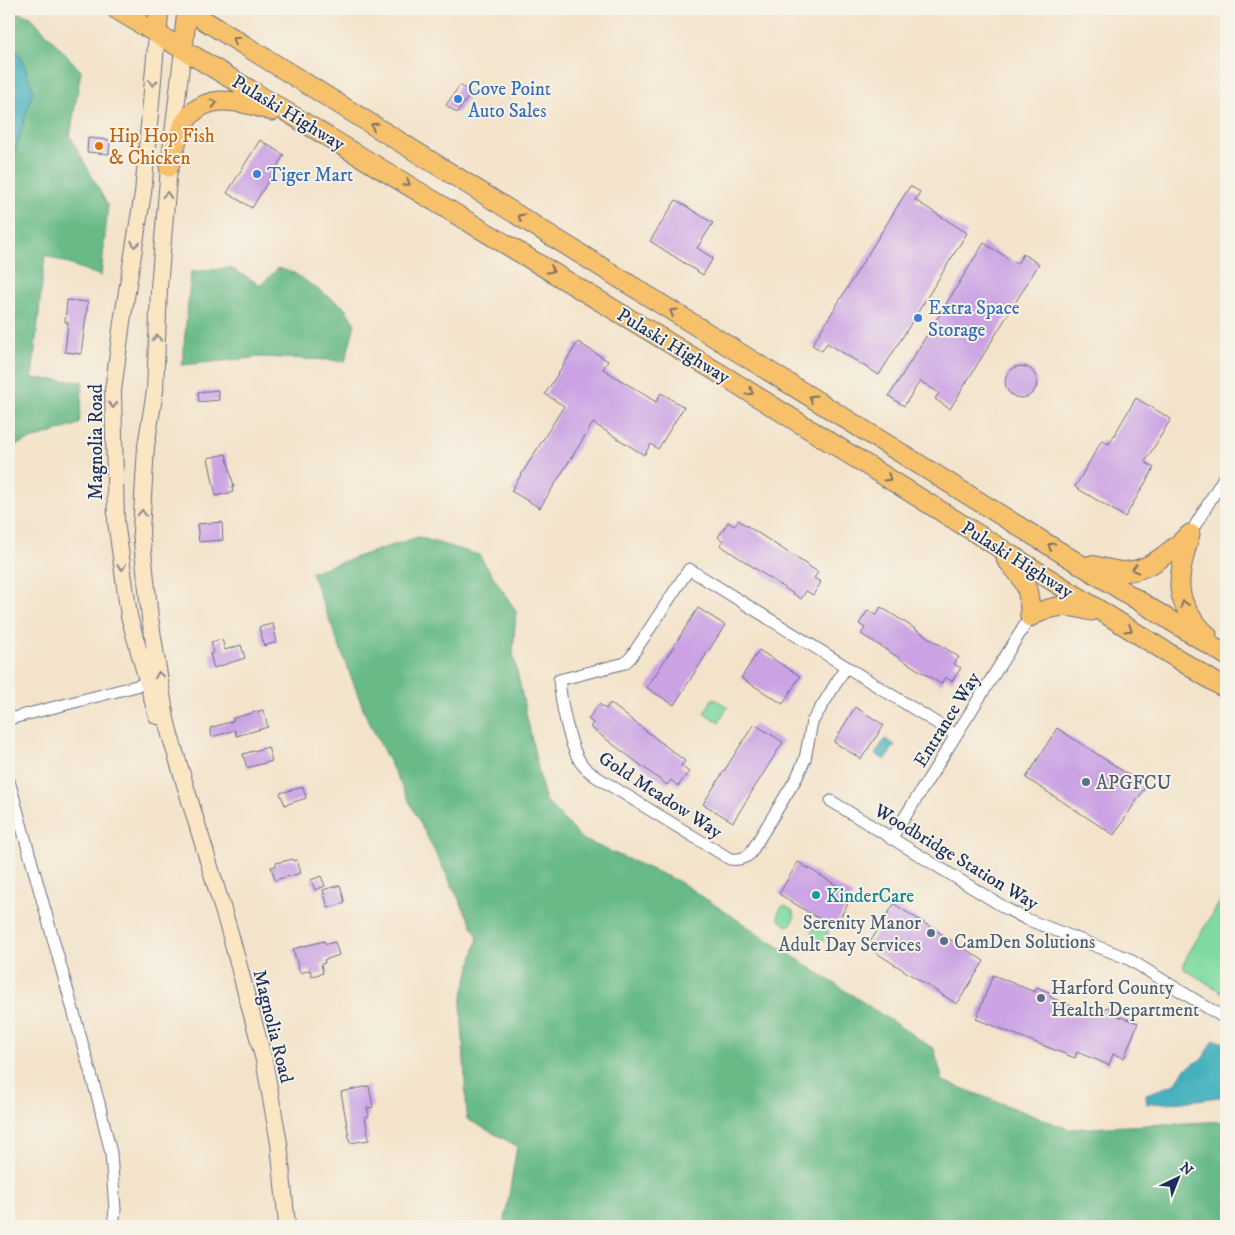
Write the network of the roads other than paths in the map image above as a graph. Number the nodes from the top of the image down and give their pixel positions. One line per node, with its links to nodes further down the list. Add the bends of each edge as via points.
1 (116, 9): 4 (main road, Pulaski Highway)
2 (159, 9): 4 (main road)
3 (187, 9): 5 (main road); 11 (main road, Pulaski Highway, one-way to 3)
4 (157, 34): 5 (main road, Pulaski Highway); 16 (main road, Magnolia Road, one-way to 16, via 143,193 113,391 116,521 129,616)
5 (183, 49): 6 (main road, Pulaski Highway); 7 (main road, Magnolia Road)
6 (319, 130): 7 (main road, one-way to 6, via 189,116 213,101 245,102); 10 (main road, Pulaski Highway, one-way to 10, via 724,376)
7 (169, 167): 23 (main road, Magnolia Road, one-way to 7, via 166,719 141,532 146,446 155,391)
8 (1226, 474): 9 (street)
9 (1190, 534): 11 (main road, one-way to 11, via 1156,562 1125,572); 14 (main road, one-way to 9, via 1189,616 1182,603 1181,564)
10 (992, 544): 12 (main road, via 1025,582); 13 (main road, Pulaski Highway)
11 (1072, 560): 14 (main road, Pulaski Highway)
12 (1030, 617): 13 (main road, via 1057,606 1079,608); 19 (street, Entrance Way)
13 (1110, 617): 17 (main road, Pulaski Highway, one-way to 17)
14 (1226, 654)
15 (846, 667): 15 (street, Gold Meadow Way, via 689,569 631,658 616,666 559,680 560,697 574,749 581,763 594,776 730,859 737,860 750,854 797,777 812,722); 19 (street, Gold Meadow Way)
16 (148, 683): 18 (street); 23 (main road, Magnolia Road, via 168,758)
17 (1226, 689)
18 (9, 719)
19 (956, 735): 22 (street, Entrance Way)
20 (9, 780): 25 (street, via 111,1153)
21 (831, 800): 22 (street, Woodbridge Station Way)
22 (891, 838): 24 (street, Woodbridge Station Way, via 1007,909 1127,958)
23 (202, 840): 26 (main road, Magnolia Road, via 264,1060 279,1144)
24 (1226, 1019)
25 (113, 1226)
26 (287, 1226)

